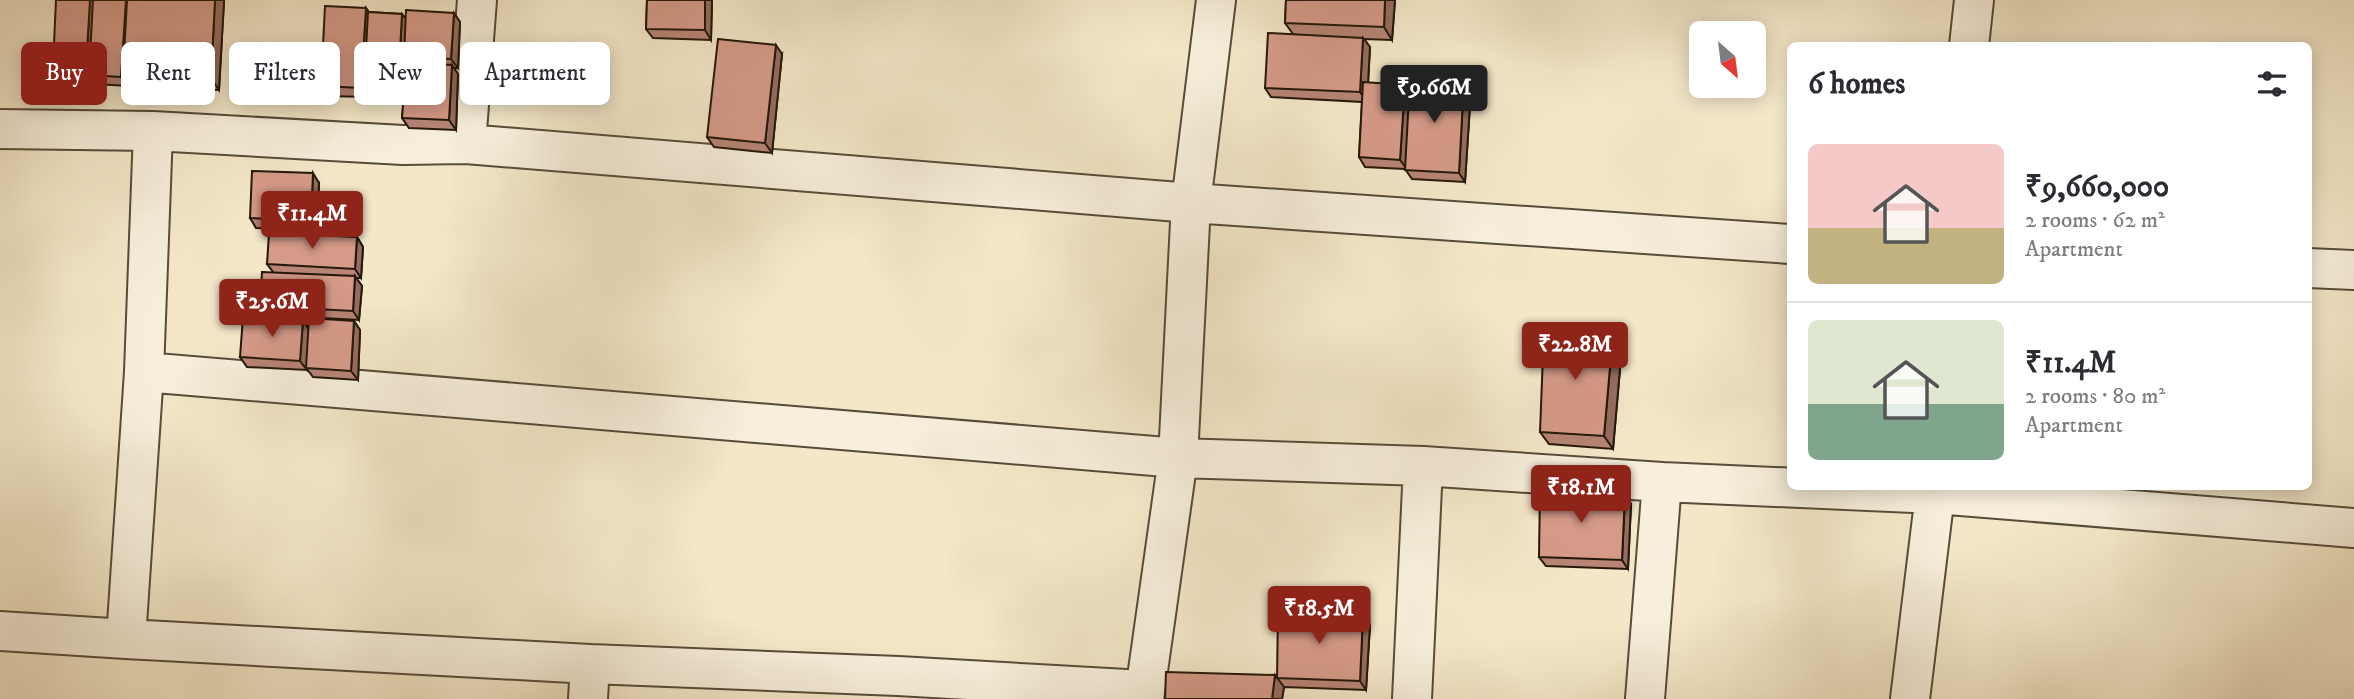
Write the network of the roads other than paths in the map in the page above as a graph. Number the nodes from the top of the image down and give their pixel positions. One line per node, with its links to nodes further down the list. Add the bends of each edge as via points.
1 (477, 0): 7 (street)
2 (1216, 0): 8 (street)
3 (1973, 0): 4 (street)
4 (1969, 42)
5 (0, 129): 6 (street)
6 (153, 131): 7 (street, via 403,145); 12 (street)
7 (466, 144): 8 (street)
8 (1191, 203): 9 (street); 13 (street)
9 (1787, 244)
10 (2312, 268): 11 (street)
11 (2354, 270)
12 (144, 372): 13 (street); 20 (street)
13 (1178, 458): 14 (street); 23 (street)
14 (1423, 466): 15 (street); 24 (street)
15 (1661, 482): 16 (street); 25 (street)
16 (1787, 486)
17 (1936, 490): 18 (street); 26 (street)
18 (2354, 528)
19 (0, 631): 20 (street)
20 (126, 639): 21 (street)
21 (589, 681): 22 (street)
22 (898, 687): 23 (street)
23 (1144, 695)
24 (1412, 699)
25 (1645, 699)
26 (1910, 699)

